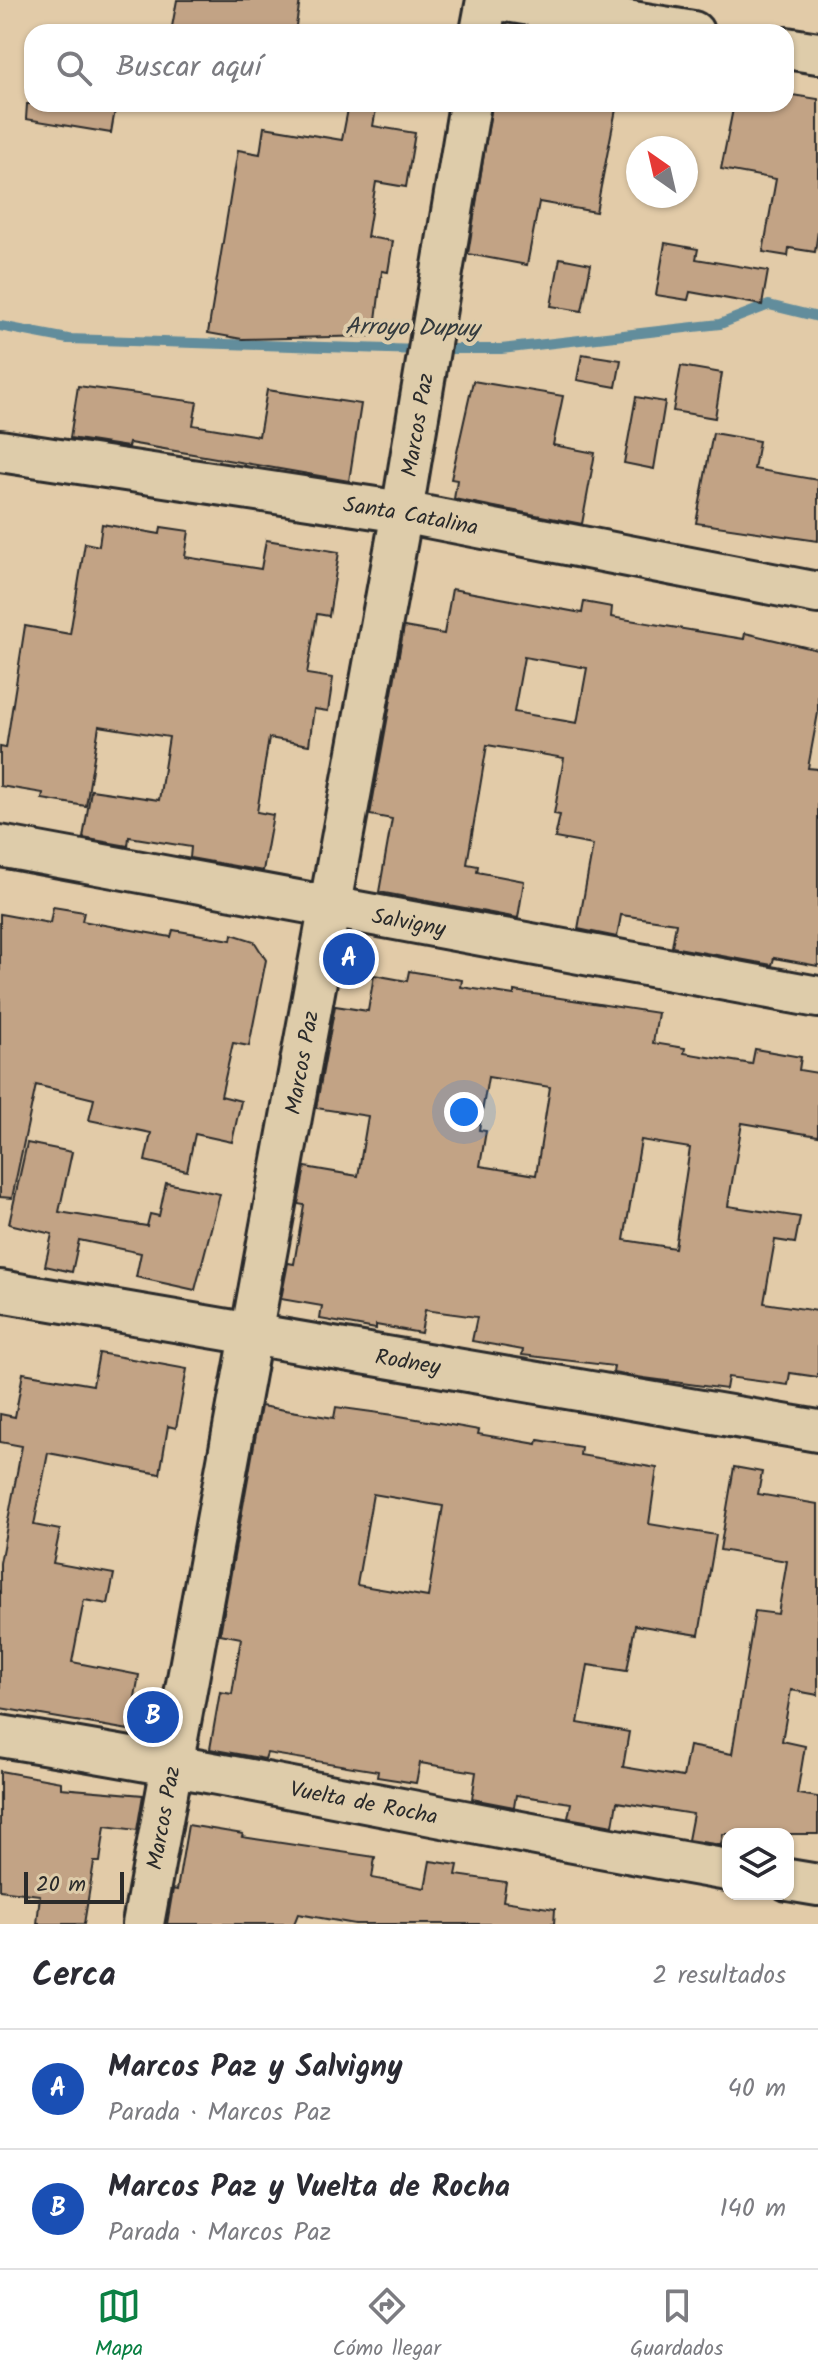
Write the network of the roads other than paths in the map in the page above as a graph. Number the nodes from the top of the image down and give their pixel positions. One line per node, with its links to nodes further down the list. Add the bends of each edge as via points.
1 (487, 0): 4 (street)
2 (500, 0): 3 (street)
3 (642, 8): 5 (street)
4 (482, 24)
5 (676, 24)
6 (794, 49): 7 (street)
7 (818, 53)
8 (469, 112): 10 (street, Marcos Paz)
9 (0, 451): 10 (street, Santa Catalina)
10 (402, 512): 11 (street, Santa Catalina); 13 (street, Marcos Paz)
11 (818, 593)
12 (0, 846): 13 (street, Salvigny)
13 (330, 907): 14 (street, Salvigny); 16 (street, Marcos Paz)
14 (818, 997)
15 (0, 1291): 16 (street, Rodney)
16 (249, 1334): 17 (street, Rodney); 19 (street, Marcos Paz)
17 (818, 1431)
18 (0, 1736): 19 (street, Vuelta de Rocha)
19 (172, 1763): 20 (street, Vuelta de Rocha); 23 (street, Marcos Paz)
20 (722, 1869)
21 (794, 1881): 22 (street)
22 (818, 1885)
23 (143, 1924)

